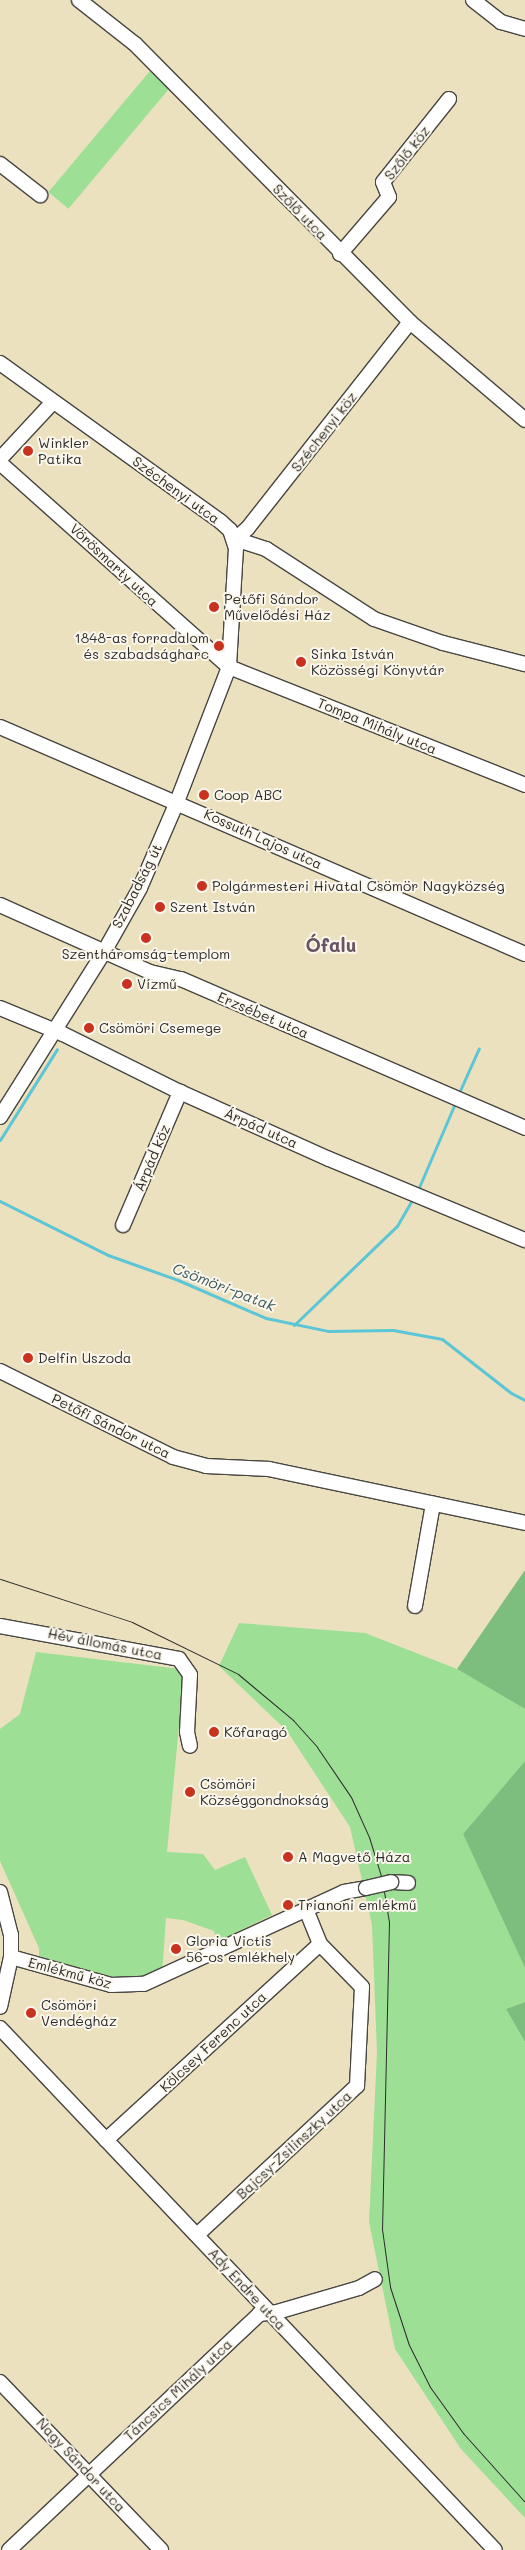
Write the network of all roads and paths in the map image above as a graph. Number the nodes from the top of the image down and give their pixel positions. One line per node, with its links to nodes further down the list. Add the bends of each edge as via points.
1 (79, 0): 7 (street, Szőlő utca, via 135,44)
2 (472, 0): 3 (street, via 501,22)
3 (525, 29)
4 (449, 99): 7 (street, Szőlő köz, via 383,182 389,197)
5 (0, 164): 6 (street)
6 (40, 195)
7 (340, 254): 8 (street, Szőlő utca)
8 (410, 322): 11 (street, Szőlő utca); 14 (street, Széchenyi köz, via 250,526)
9 (0, 363): 10 (street, Széchenyi utca)
10 (53, 402): 12 (street); 14 (street, Széchenyi utca, via 221,522)
11 (525, 420)
12 (0, 459)
13 (0, 463): 16 (street, Vörösmarty utca)
14 (235, 539): 15 (street, via 266,549 374,619 443,643); 16 (street, Szabadság út)
15 (525, 664)
16 (229, 667): 18 (street, Tompa Mihály utca); 19 (street, Szabadság út)
17 (0, 727): 19 (street, Kossuth Lajos utca)
18 (525, 785)
19 (178, 802): 21 (street, Szabadság út, via 140,888); 22 (street, Kossuth Lajos utca)
20 (0, 905): 21 (street, Erzsébet utca)
21 (104, 952): 24 (street, Szabadság út); 27 (street, Erzsébet utca, via 150,972 181,979)
22 (525, 954)
23 (0, 1008): 24 (street, Árpád utca)
24 (54, 1030): 25 (street, Árpád utca); 26 (street, Szabadság út)
25 (180, 1092): 28 (street, Árpád köz); 29 (street, Árpád utca)
26 (0, 1116)
27 (525, 1128)
28 (123, 1224)
29 (525, 1240)
30 (0, 1372): 31 (street, Petőfi Sándor utca, via 173,1457 206,1466 270,1469)
31 (433, 1504): 32 (street, Petőfi Sándor utca); 33 (street)
32 (525, 1524)
33 (415, 1606)
34 (0, 1626): 35 (street, Hév állomás utca, via 179,1659 190,1675 187,1732)
35 (190, 1746)
36 (408, 1883): 38 (street, Emlékmű köz, bridge, via 391,1882 344,1892)
37 (0, 1892): 40 (street, via 10,1925)
38 (306, 1910): 39 (street, Bajcsy-Zsilinszky utca); 40 (street, Emlékmű köz, via 144,1984 111,1985)
39 (320, 1944): 43 (street, Kölcsey Ferenc utca); 44 (street, Bajcsy-Zsilinszky utca, via 362,1987 357,2086)
40 (11, 1957): 41 (street)
41 (0, 2007)
42 (0, 2028): 43 (street, Ady Endre utca)
43 (106, 2140): 44 (street, Ady Endre utca)
44 (197, 2235): 46 (street, Ady Endre utca)
45 (375, 2279): 46 (street, Táncsics Mihály utca, via 359,2288)
46 (268, 2313): 48 (street, Táncsics Mihály utca, via 259,2314); 51 (street, Ady Endre utca)
47 (0, 2382): 48 (street, Nagy Sándor utca)
48 (89, 2474): 49 (street, Táncsics Mihály utca); 50 (street, Nagy Sándor utca)
49 (9, 2550)
50 (162, 2550)
51 (495, 2550)

